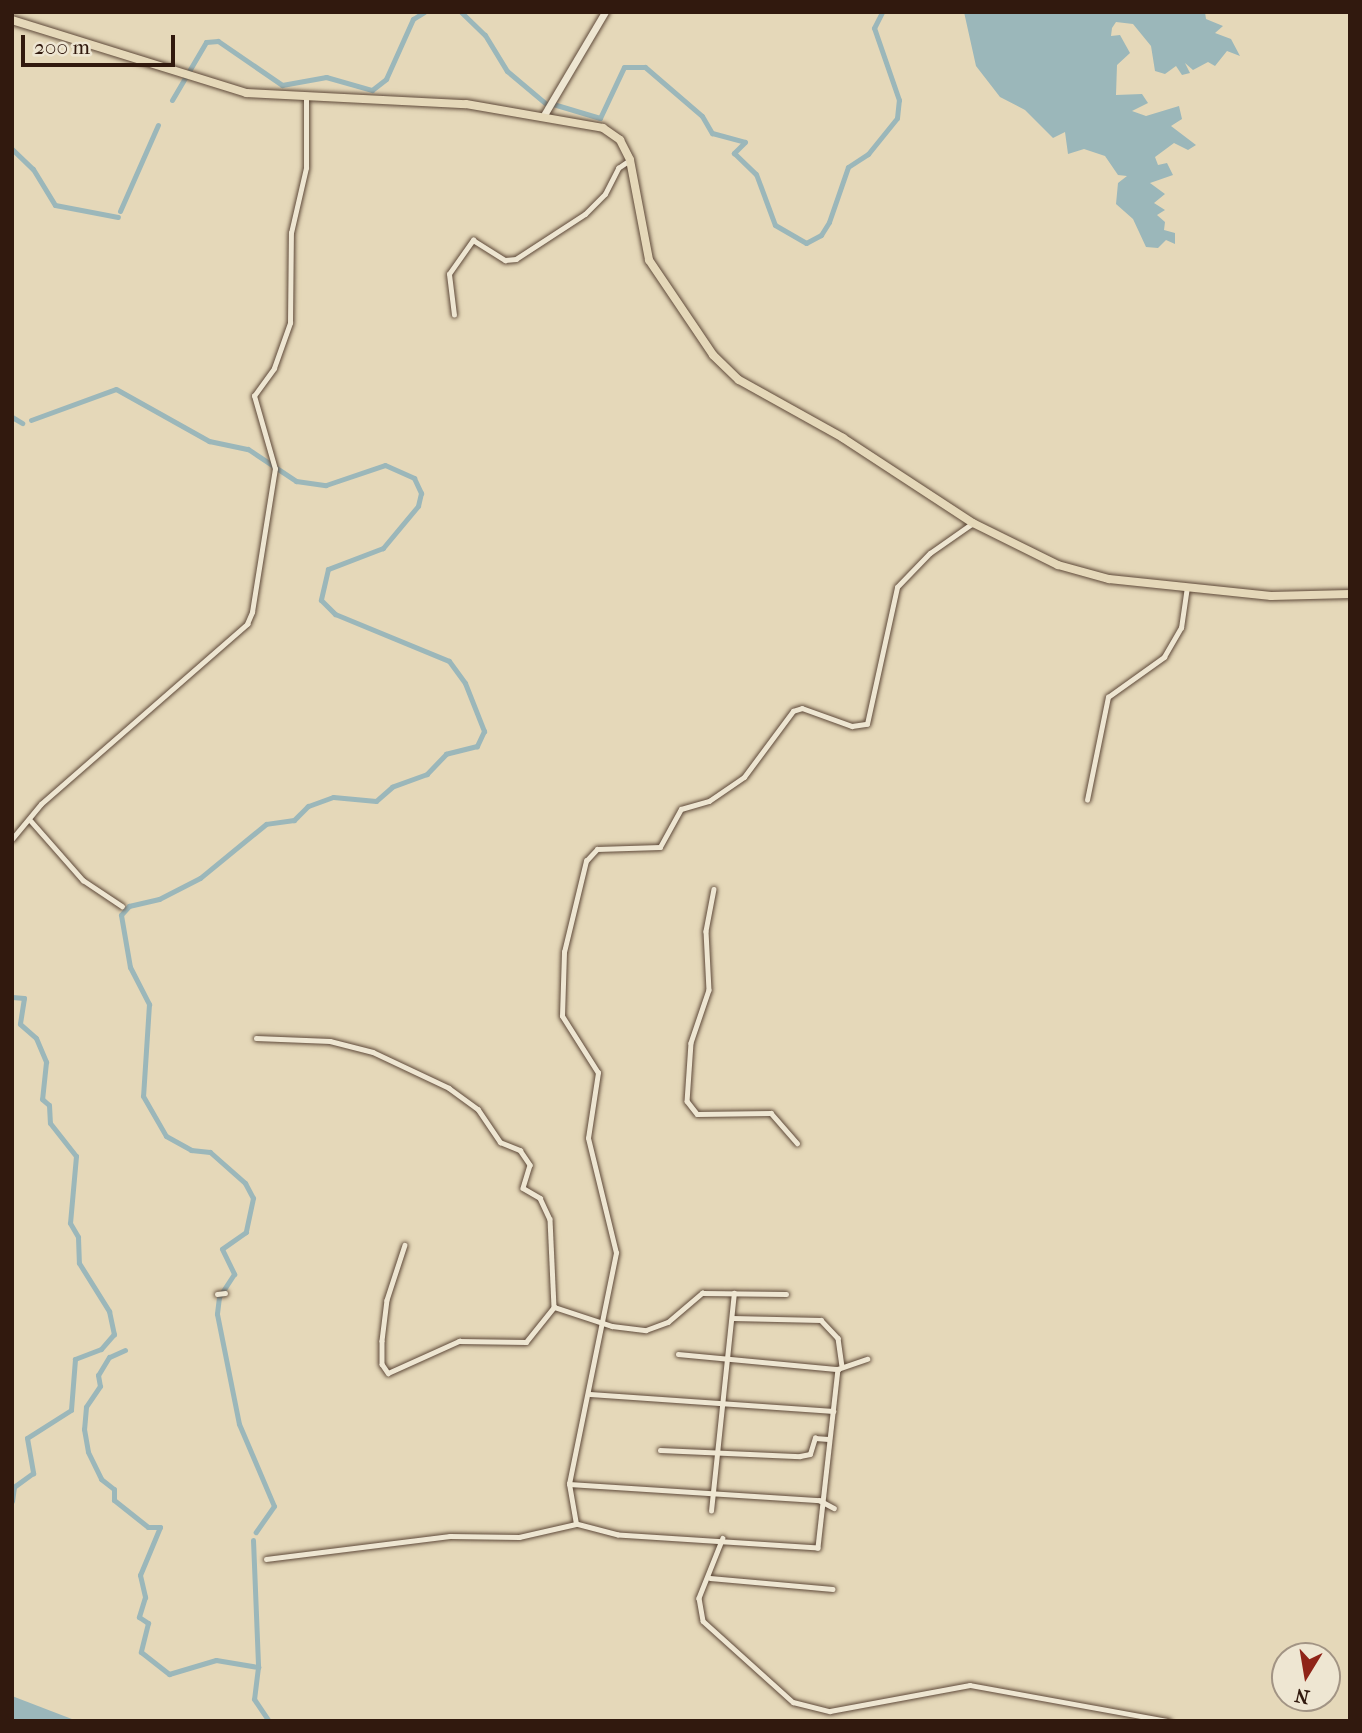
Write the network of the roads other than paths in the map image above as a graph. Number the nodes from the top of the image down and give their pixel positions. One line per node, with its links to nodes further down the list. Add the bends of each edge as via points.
1 (605, 12): 4 (main road)
2 (12, 20): 3 (main road, via 246,93)
3 (306, 96): 4 (main road, via 452,102); 11 (street, via 306,167 291,233 290,323 274,368 254,396 275,464 269,532 247,624 41,804)
4 (544, 115): 5 (main road, via 603,128 620,141)
5 (630, 160): 6 (street, via 618,168 606,194 585,214 516,259 505,260 473,240 449,274); 7 (main road, via 649,260 727,370)
6 (454, 314)
7 (973, 523): 8 (main road, via 1073,570); 22 (street, via 930,553 897,587 867,724 852,726 802,708 793,710 744,777 709,801 681,808 660,847 612,846 597,849 586,861 564,952 560,1001 565,1024 598,1073 588,1138 616,1253)
8 (1187, 587): 9 (main road, via 1295,597); 10 (street, via 1181,628 1164,657 1108,697)
9 (1350, 594)
10 (1087, 800)
11 (31, 821): 12 (street); 14 (street, via 83,880)
12 (12, 839)
13 (714, 889): 16 (street, via 706,931 709,990 691,1043 687,1101 692,1113 771,1113)
14 (122, 906)
15 (256, 1038): 20 (street, via 330,1041 373,1052 449,1088 478,1109 500,1142 520,1150 530,1165 523,1188 540,1198 550,1219)
16 (797, 1143)
17 (405, 1245): 20 (street, via 384,1327 382,1364 388,1373 459,1341 526,1342)
18 (734, 1293): 19 (street); 21 (street); 22 (street, via 702,1293 668,1322 646,1330)
19 (786, 1294)
20 (554, 1307): 22 (street)
21 (732, 1318): 24 (street); 26 (street, via 821,1320 838,1338)
22 (601, 1320): 27 (street)
23 (678, 1354): 24 (street)
24 (727, 1359): 26 (street); 28 (street)
25 (867, 1359): 26 (street)
26 (840, 1367): 29 (street)
27 (590, 1394): 28 (street); 33 (street)
28 (721, 1404): 29 (street); 32 (street)
29 (833, 1411): 30 (street)
30 (828, 1439): 32 (street, via 815,1438 807,1455); 35 (street)
31 (660, 1450): 32 (street)
32 (718, 1452): 34 (street)
33 (569, 1484): 34 (street); 38 (street)
34 (712, 1494): 35 (street); 37 (street)
35 (825, 1502): 36 (street); 39 (street, via 818,1548)
36 (834, 1508)
37 (710, 1511)
38 (576, 1524): 39 (street, via 618,1535); 40 (street, via 519,1537 450,1536)
39 (723, 1538): 41 (street)
40 (266, 1559)
41 (710, 1578): 42 (street); 43 (street, via 699,1598 710,1632 793,1702 830,1710 970,1685)
42 (833, 1589)
43 (1169, 1721)

